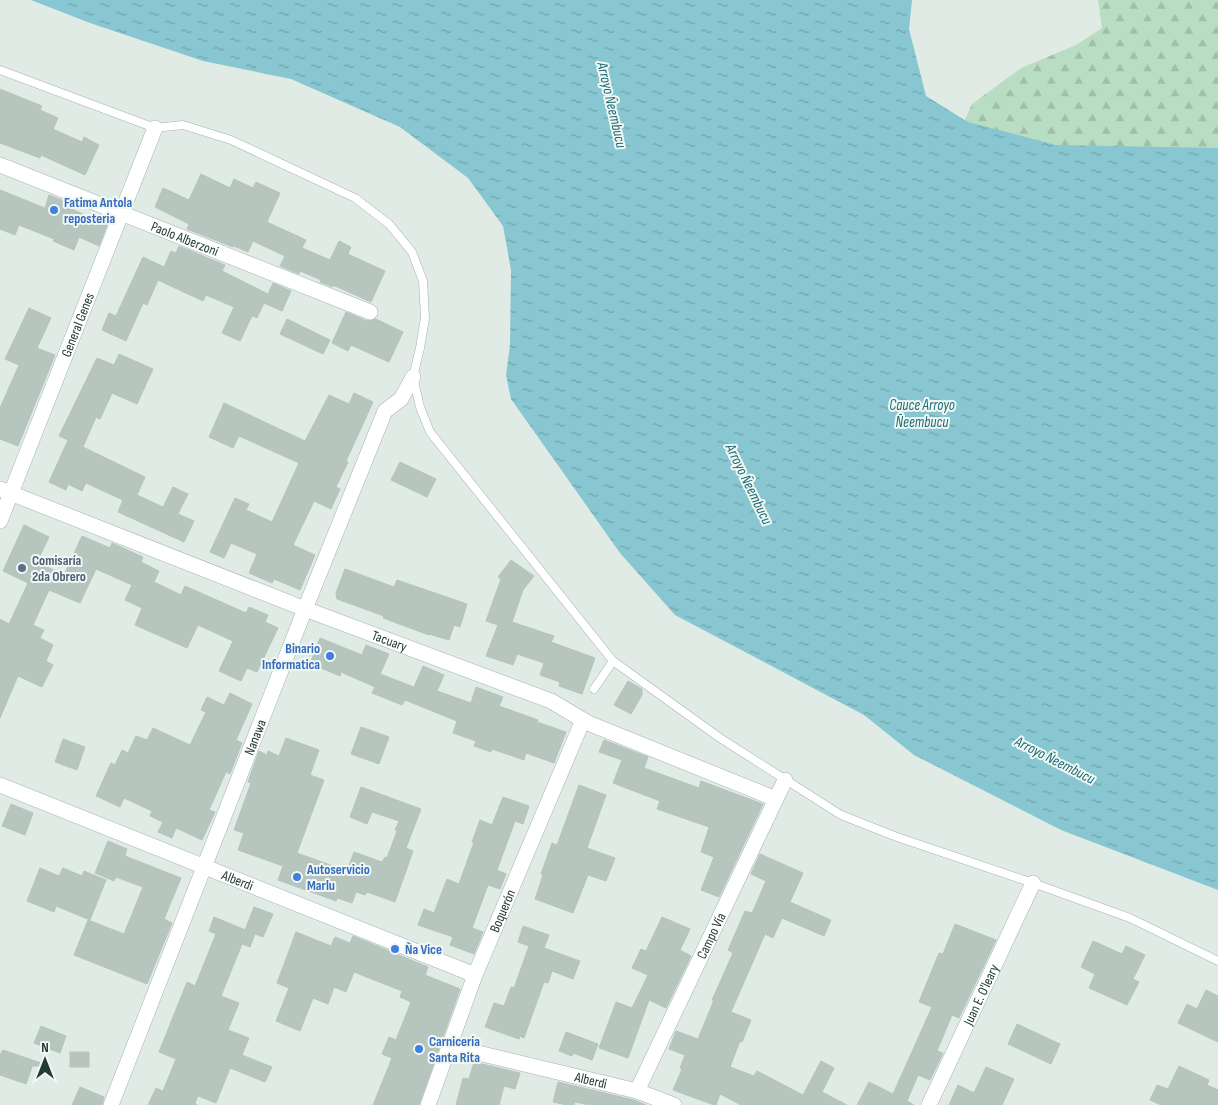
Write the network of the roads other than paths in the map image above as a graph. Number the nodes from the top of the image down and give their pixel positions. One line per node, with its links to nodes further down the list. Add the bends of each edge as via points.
1 (0, 70): 2 (lane)
2 (155, 128): 4 (street, General Genes); 6 (lane, via 183,125 231,140 355,198 388,224 412,252 423,281 425,318)
3 (0, 165): 4 (street, Paolo Alberzoni)
4 (122, 212): 5 (street, Paolo Alberzoni); 7 (street, General Genes)
5 (370, 312)
6 (412, 377): 9 (street, Nanawa, via 401,399 385,411); 10 (lane, via 430,432)
7 (5, 491): 8 (street, General Genes); 9 (street, Tacuary)
8 (0, 521)
9 (305, 608): 12 (street, Tacuary, via 551,701); 16 (street, Nanawa)
10 (614, 661): 11 (lane); 13 (lane, via 720,738)
11 (594, 689)
12 (583, 720): 15 (street, Tacuary); 19 (street, Boquerón)
13 (785, 780): 15 (street, Campo Vía); 17 (lane, via 841,815)
14 (0, 785): 16 (street, Alberdi)
15 (776, 799): 21 (street, Campo Vía)
16 (204, 866): 19 (street, Alberdi); 22 (street, Nanawa)
17 (1032, 883): 18 (lane, via 1130,918); 25 (street, Juan E. O'leary)
18 (1218, 961)
19 (475, 975): 20 (street, Boquerón)
20 (449, 1046): 21 (street, Alberdi); 23 (street, Boquerón)
21 (637, 1091): 24 (street, Alberdi)
22 (111, 1105)
23 (428, 1105)
24 (674, 1105)
25 (929, 1105)

